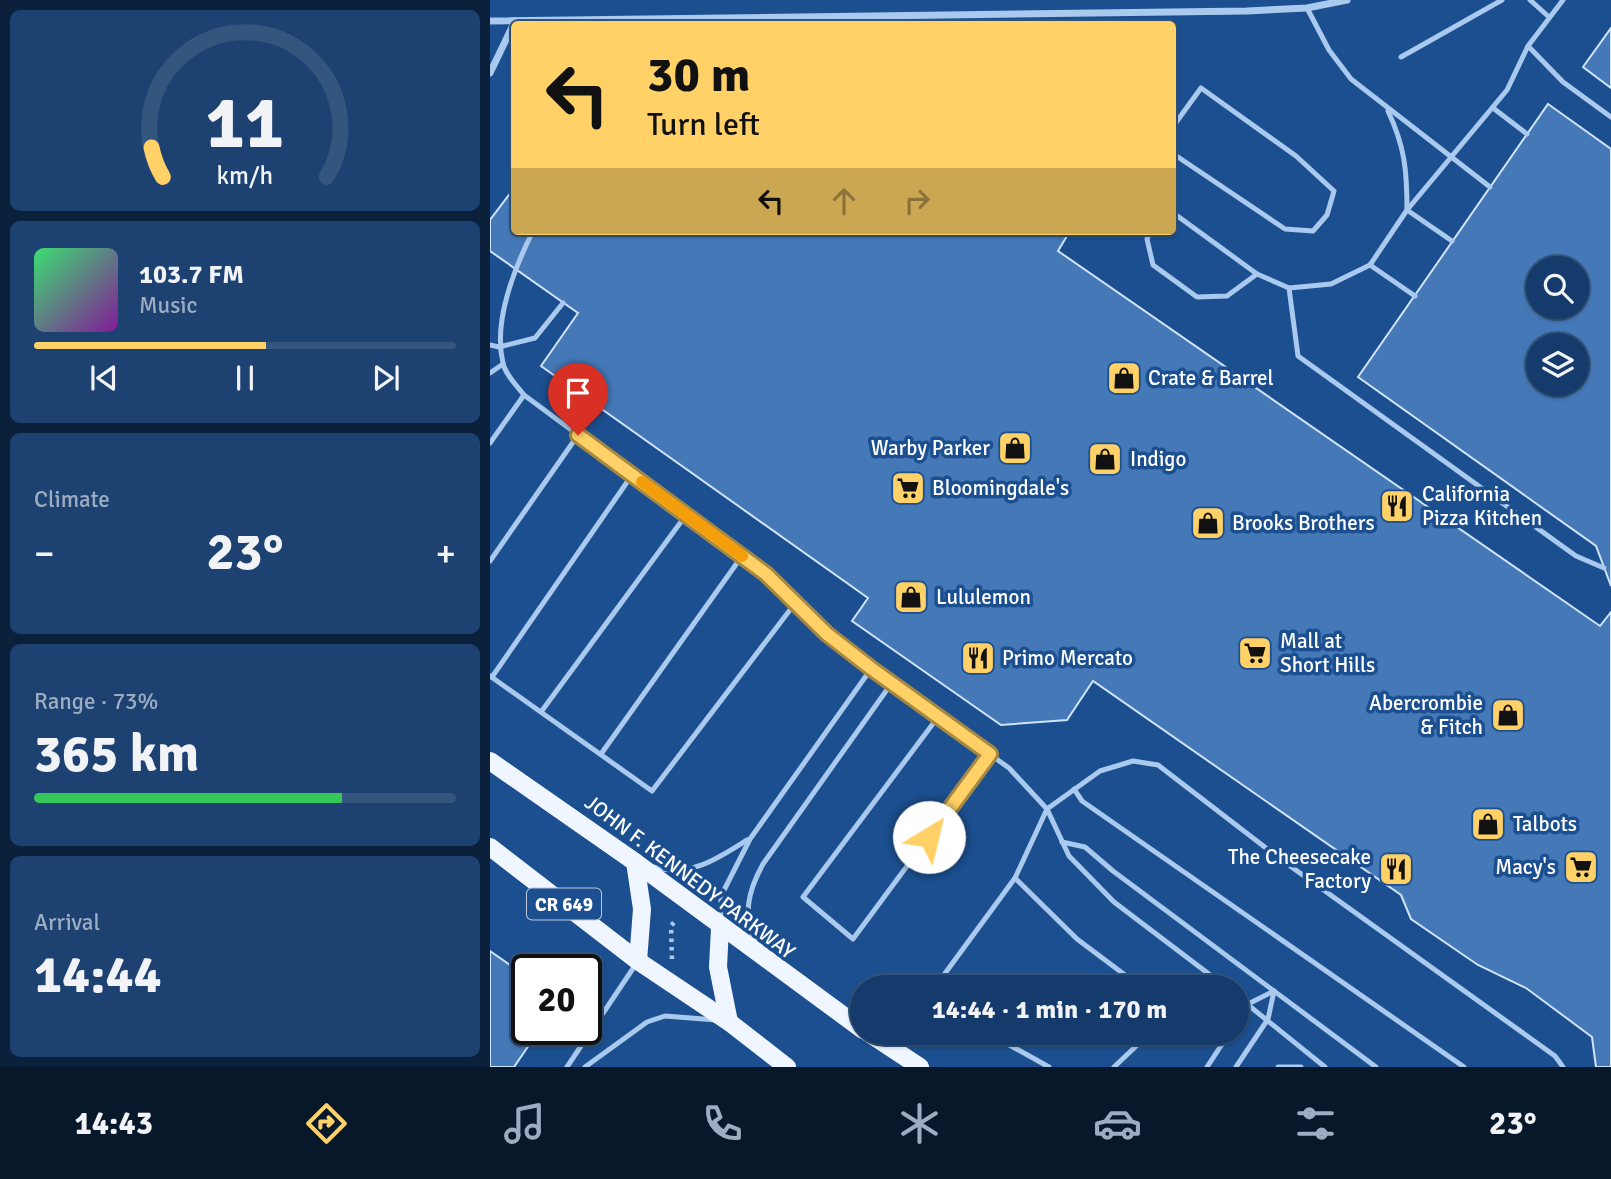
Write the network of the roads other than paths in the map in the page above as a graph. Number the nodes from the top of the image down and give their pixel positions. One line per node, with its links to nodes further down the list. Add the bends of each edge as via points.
1 (1347, 0): 5 (street)
2 (1502, 0): 12 (lane)
3 (1530, 0): 6 (lane)
4 (1563, 0): 6 (lane)
5 (1307, 8): 7 (street); 15 (lane, via 1351,79)
6 (1549, 17): 11 (lane)
7 (760, 20): 9 (street)
8 (490, 21): 9 (street)
9 (515, 21)
10 (511, 29): 13 (street)
11 (1528, 46): 14 (lane); 16 (lane, via 1563,82)
12 (1401, 57)
13 (490, 73)
14 (1493, 108): 18 (lane); 20 (lane)
15 (1387, 109): 20 (lane); 22 (lane, via 1402,140)
16 (1611, 117)
17 (1176, 122): 19 (lane, via 1201,88 1296,156 1334,191 1326,215 1313,231 1285,229)
18 (1527, 134)
19 (1176, 156)
20 (1452, 158): 21 (lane); 22 (lane)
21 (1490, 187)
22 (1408, 211): 26 (lane); 27 (lane)
23 (1176, 215): 28 (lane)
24 (531, 235): 33 (lane, via 507,292)
25 (1148, 235): 28 (lane, via 1153,265 1197,297 1227,296)
26 (1452, 242)
27 (1370, 265): 29 (lane, via 1331,284); 30 (lane)
28 (1257, 274): 29 (lane)
29 (1289, 288): 42 (lane, via 1298,356 1576,556)
30 (1415, 296)
31 (563, 303): 32 (lane, bridge, via 535,338)
32 (490, 345)
33 (503, 364): 34 (lane); 35 (lane)
34 (490, 373)
35 (524, 395): 36 (lane); 37 (lane)
36 (578, 435): 38 (lane); 41 (lane)
37 (490, 443)
38 (632, 475): 39 (lane); 45 (lane)
39 (686, 515): 40 (lane); 47 (lane)
40 (742, 556): 43 (lane); 49 (lane)
41 (490, 561)
42 (1604, 568)
43 (796, 602): 44 (lane, via 827,634); 49 (lane, via 652,791)
44 (872, 669): 46 (lane); 54 (lane)
45 (491, 677): 47 (lane)
46 (891, 684): 48 (lane); 60 (lane, via 763,864 748,892 752,934)
47 (541, 712): 49 (lane)
48 (938, 717): 50 (lane); 50 (lane, via 803,897 853,939)
49 (601, 754)
50 (990, 754): 53 (lane)
51 (490, 761): 57 (main road, JOHN F. KENNEDY PARKWAY)
52 (1074, 789): 53 (lane); 87 (lane, via 1082,801); 88 (lane, via 1100,771 1133,761 1158,765 1555,1056)
53 (1047, 809): 55 (lane); 58 (lane)
54 (750, 839): 57 (lane, via 708,864 683,872); 59 (lane, via 721,896)
55 (1062, 842): 64 (lane, via 1069,856 1114,902); 65 (lane, via 1085,847)
56 (490, 847): 61 (main road, CR 649)
57 (635, 862): 59 (main road, JOHN F. KENNEDY PARKWAY); 61 (main road, via 642,909)
58 (1015, 878): 62 (lane); 63 (lane, via 1077,939)
59 (720, 928): 60 (main road, JOHN F. KENNEDY PARKWAY); 70 (main road, via 718,967)
60 (764, 960): 69 (main road, JOHN F. KENNEDY PARKWAY)
61 (638, 961): 70 (main road, CR 649); 75 (lane)
62 (944, 975)
63 (1125, 975)
64 (1210, 975)
65 (1274, 991): 66 (lane); 68 (lane); 86 (lane)
66 (1249, 1004)
67 (1249, 1005): 68 (lane)
68 (1268, 1019): 82 (lane); 85 (lane)
69 (850, 1021)
70 (729, 1022): 76 (lane, via 665,1016 647,1022); 77 (main road, CR 649)
71 (887, 1045): 78 (main road)
72 (1009, 1045): 79 (lane)
73 (1138, 1045): 80 (lane)
74 (1221, 1045): 81 (lane)
75 (567, 1067)
76 (585, 1067)
77 (787, 1067)
78 (920, 1067)
79 (1049, 1067)
80 (1115, 1067)
81 (1207, 1067)
82 (1236, 1067)
83 (1278, 1067): 84 (lane)
84 (1301, 1067)
85 (1325, 1067)
86 (1376, 1067)
87 (1464, 1067)
88 (1563, 1067)

